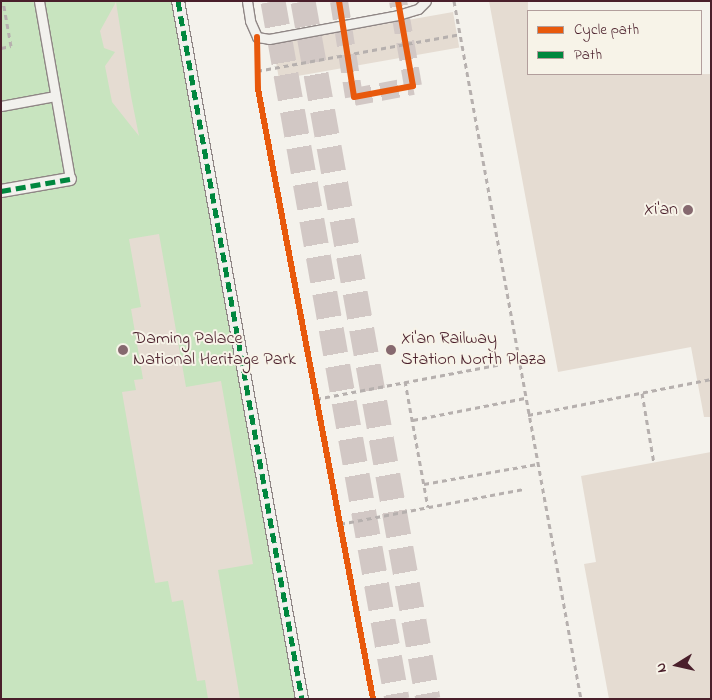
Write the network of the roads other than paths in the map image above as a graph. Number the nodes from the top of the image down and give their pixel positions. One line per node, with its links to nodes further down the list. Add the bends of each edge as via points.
1 (39, 1): 5 (lane)
2 (178, 1): 9 (street)
3 (247, 1): 4 (lane, via 257,37 269,39 398,15 418,9)
4 (426, 1)
5 (55, 96): 6 (lane); 7 (lane)
6 (1, 106)
7 (70, 179): 8 (street)
8 (1, 191)
9 (302, 699)

